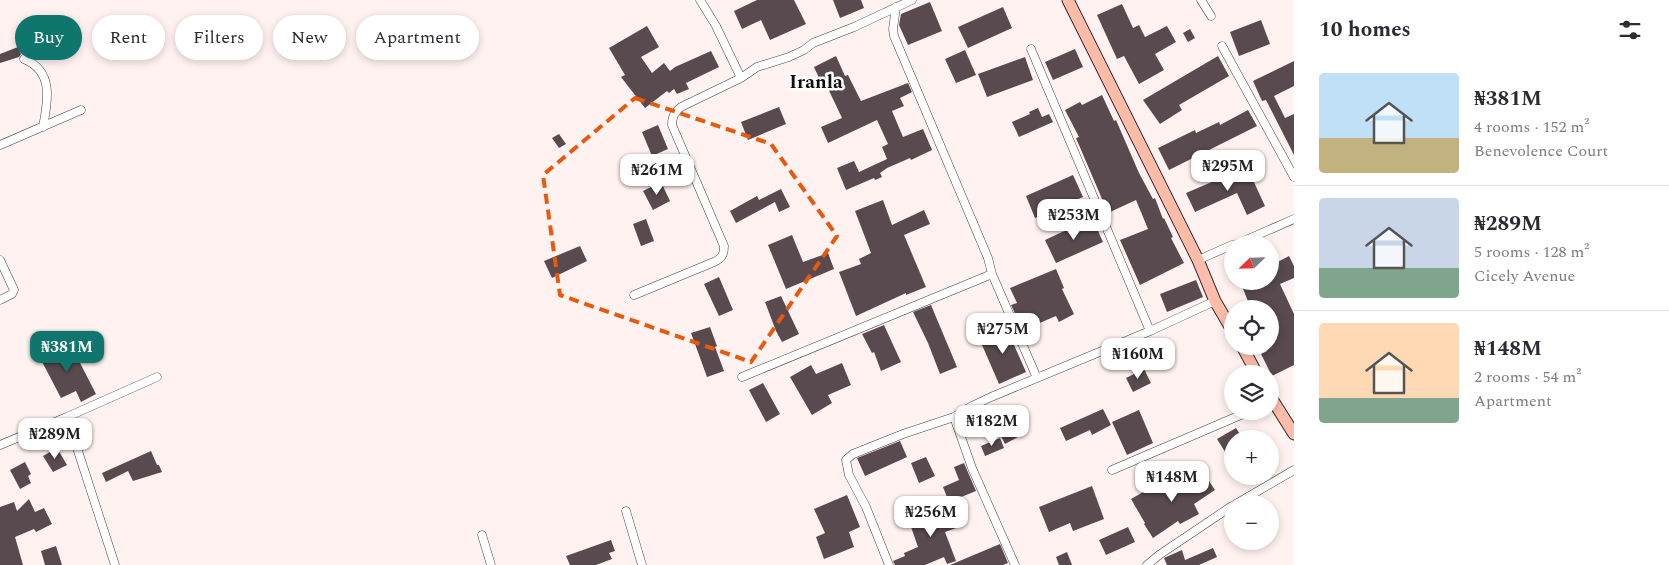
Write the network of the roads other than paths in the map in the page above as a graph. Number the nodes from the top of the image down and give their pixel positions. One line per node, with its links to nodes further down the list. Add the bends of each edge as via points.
1 (700, 0): 10 (street)
2 (912, 0): 5 (street)
3 (1068, 0): 19 (street)
4 (1201, 0): 6 (street)
5 (896, 7): 10 (street, via 813,43 789,57 768,62); 20 (street, via 894,36)
6 (1210, 16)
7 (1222, 46): 14 (street)
8 (1031, 49): 25 (street)
9 (26, 60): 12 (street, via 34,63 47,85)
10 (742, 78): 21 (street, via 682,107 672,117 672,125 724,246 722,258)
11 (81, 110): 12 (street)
12 (43, 127): 13 (street)
13 (0, 145)
14 (1294, 177)
15 (1294, 219): 16 (street)
16 (1257, 235)
17 (1224, 249): 19 (street)
18 (0, 260): 22 (street, via 14,292)
19 (1198, 260): 23 (street)
20 (992, 274): 27 (street); 28 (street)
21 (634, 294)
22 (0, 300)
23 (1215, 301): 24 (street); 25 (street)
24 (1224, 316)
25 (1150, 331): 28 (street)
26 (157, 377): 30 (street)
27 (742, 377)
28 (1037, 378): 31 (street)
29 (1279, 412): 33 (street)
30 (67, 417): 34 (street); 41 (street)
31 (954, 417): 44 (street, via 903,434 853,454 846,460 849,476 866,507); 45 (street, via 972,468)
32 (1229, 420): 35 (street)
33 (1294, 434)
34 (0, 444)
35 (1112, 470)
36 (1294, 470): 37 (street)
37 (1251, 495)
38 (626, 511): 43 (street)
39 (1224, 511): 46 (street)
40 (482, 535): 42 (street)
41 (115, 565)
42 (491, 565)
43 (642, 565)
44 (889, 565)
45 (1015, 565)
46 (1147, 565)

